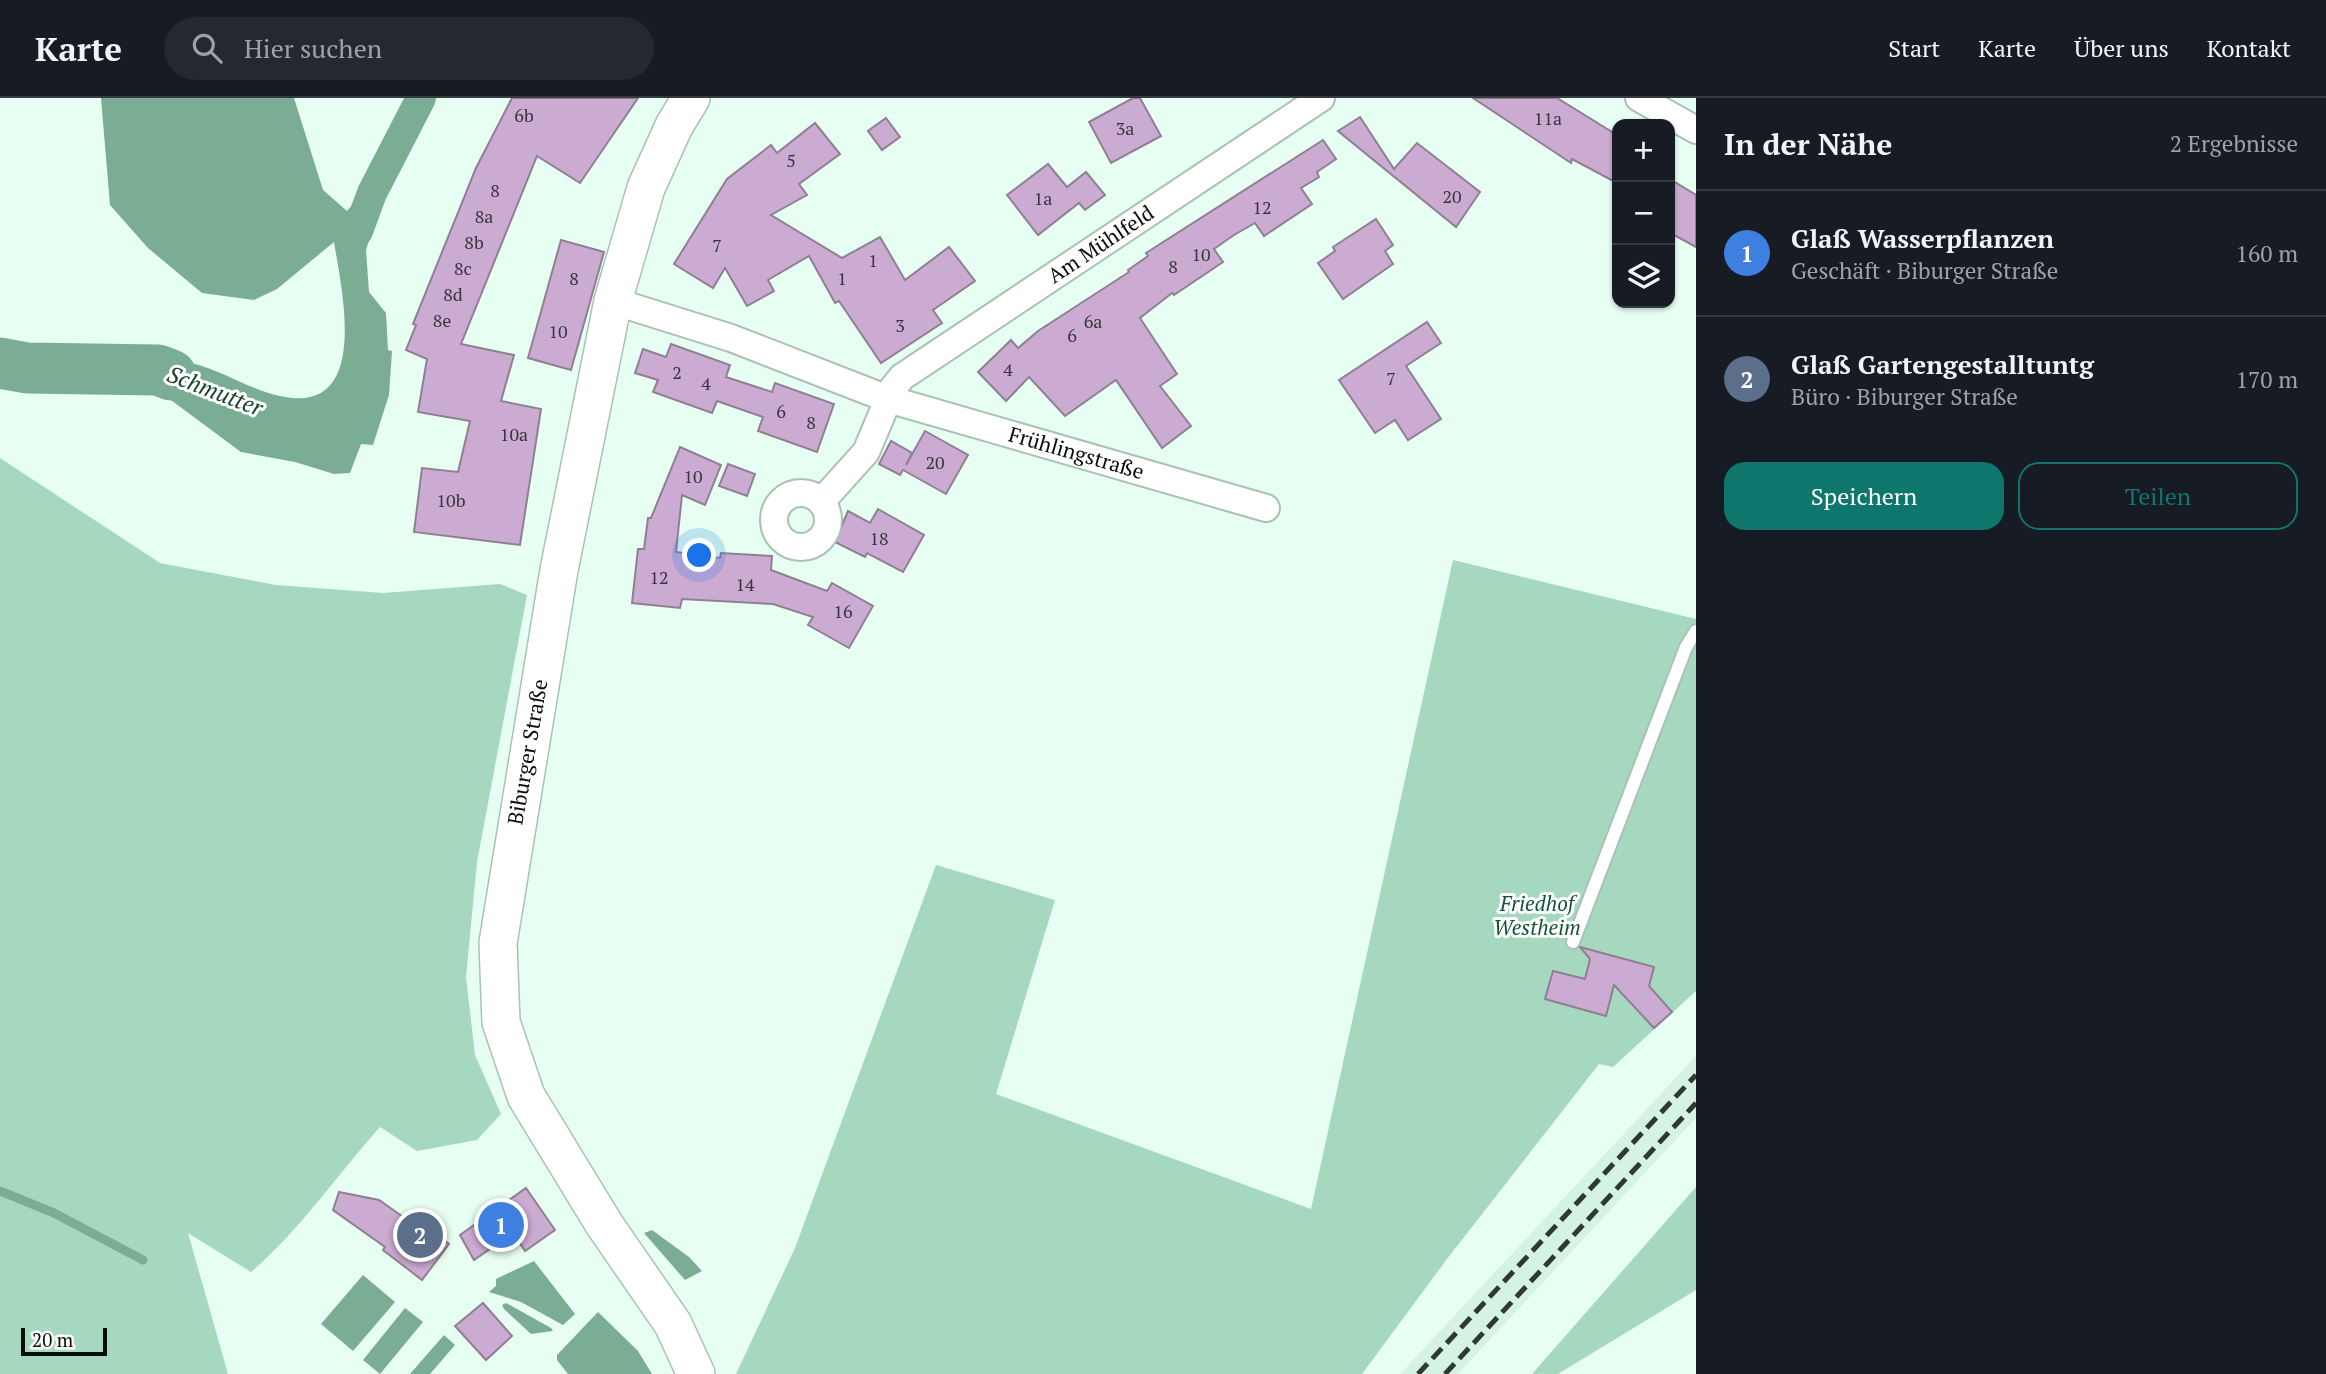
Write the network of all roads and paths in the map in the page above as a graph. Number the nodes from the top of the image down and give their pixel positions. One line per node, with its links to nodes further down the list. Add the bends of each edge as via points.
1 (691, 98): 5 (street, Biburger Straße, via 646,188)
2 (1321, 98): 6 (street, Am Mühlfeld, via 917,365 902,377)
3 (1639, 98): 4 (street)
4 (1696, 130)
5 (613, 301): 6 (street, Frühlingstraße, via 730,338); 11 (street, Biburger Straße, via 559,570 512,848 498,943 501,1022 526,1097 604,1224 673,1324)
6 (888, 399): 7 (street, via 866,452); 8 (street, Frühlingstraße)
7 (821, 502)
8 (1266, 508)
9 (1696, 631): 10 (lane)
10 (1573, 942)
11 (696, 1374)

